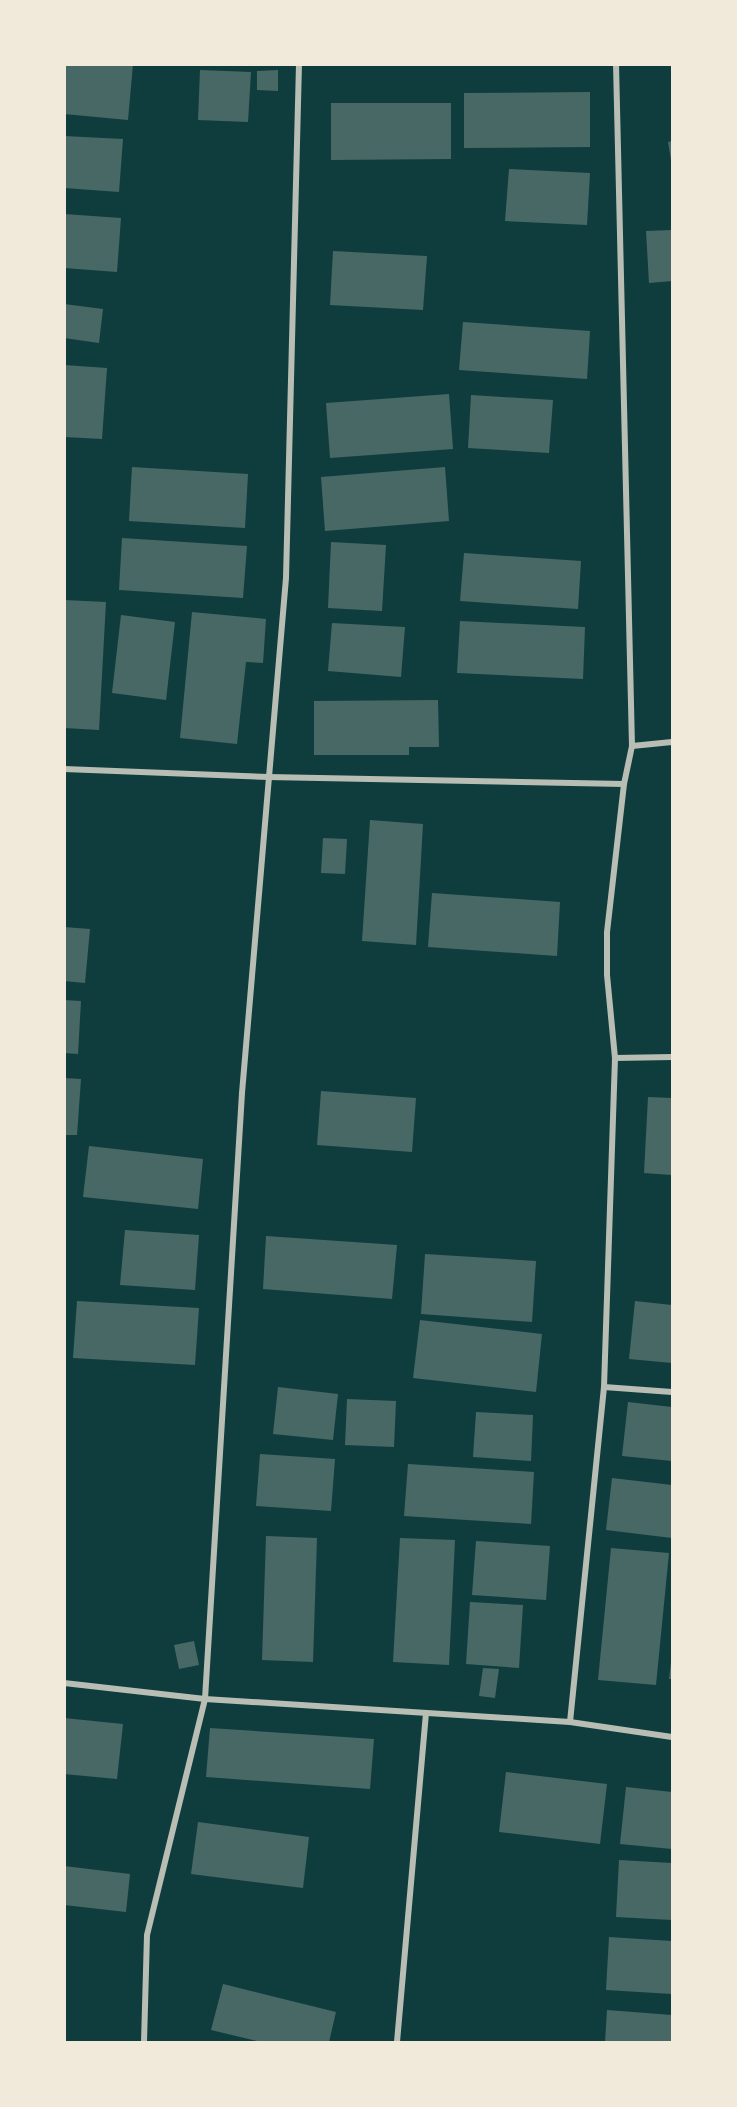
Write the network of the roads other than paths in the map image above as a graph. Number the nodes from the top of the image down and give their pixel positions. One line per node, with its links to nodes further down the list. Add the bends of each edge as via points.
1 (299, 64): 6 (street, via 286,578)
2 (616, 64): 4 (street)
3 (672, 742): 4 (street)
4 (632, 746): 7 (street)
5 (64, 770): 6 (street)
6 (268, 777): 7 (street); 13 (street, via 242,1093)
7 (624, 783): 9 (street, via 607,932)
8 (672, 1057): 9 (street)
9 (615, 1058): 10 (street)
10 (604, 1387): 11 (street); 15 (street)
11 (672, 1392)
12 (64, 1683): 13 (street)
13 (205, 1699): 14 (street); 17 (street, via 147,1935)
14 (426, 1713): 15 (street); 18 (street)
15 (570, 1722): 16 (street)
16 (672, 1737)
17 (144, 2043)
18 (397, 2043)

